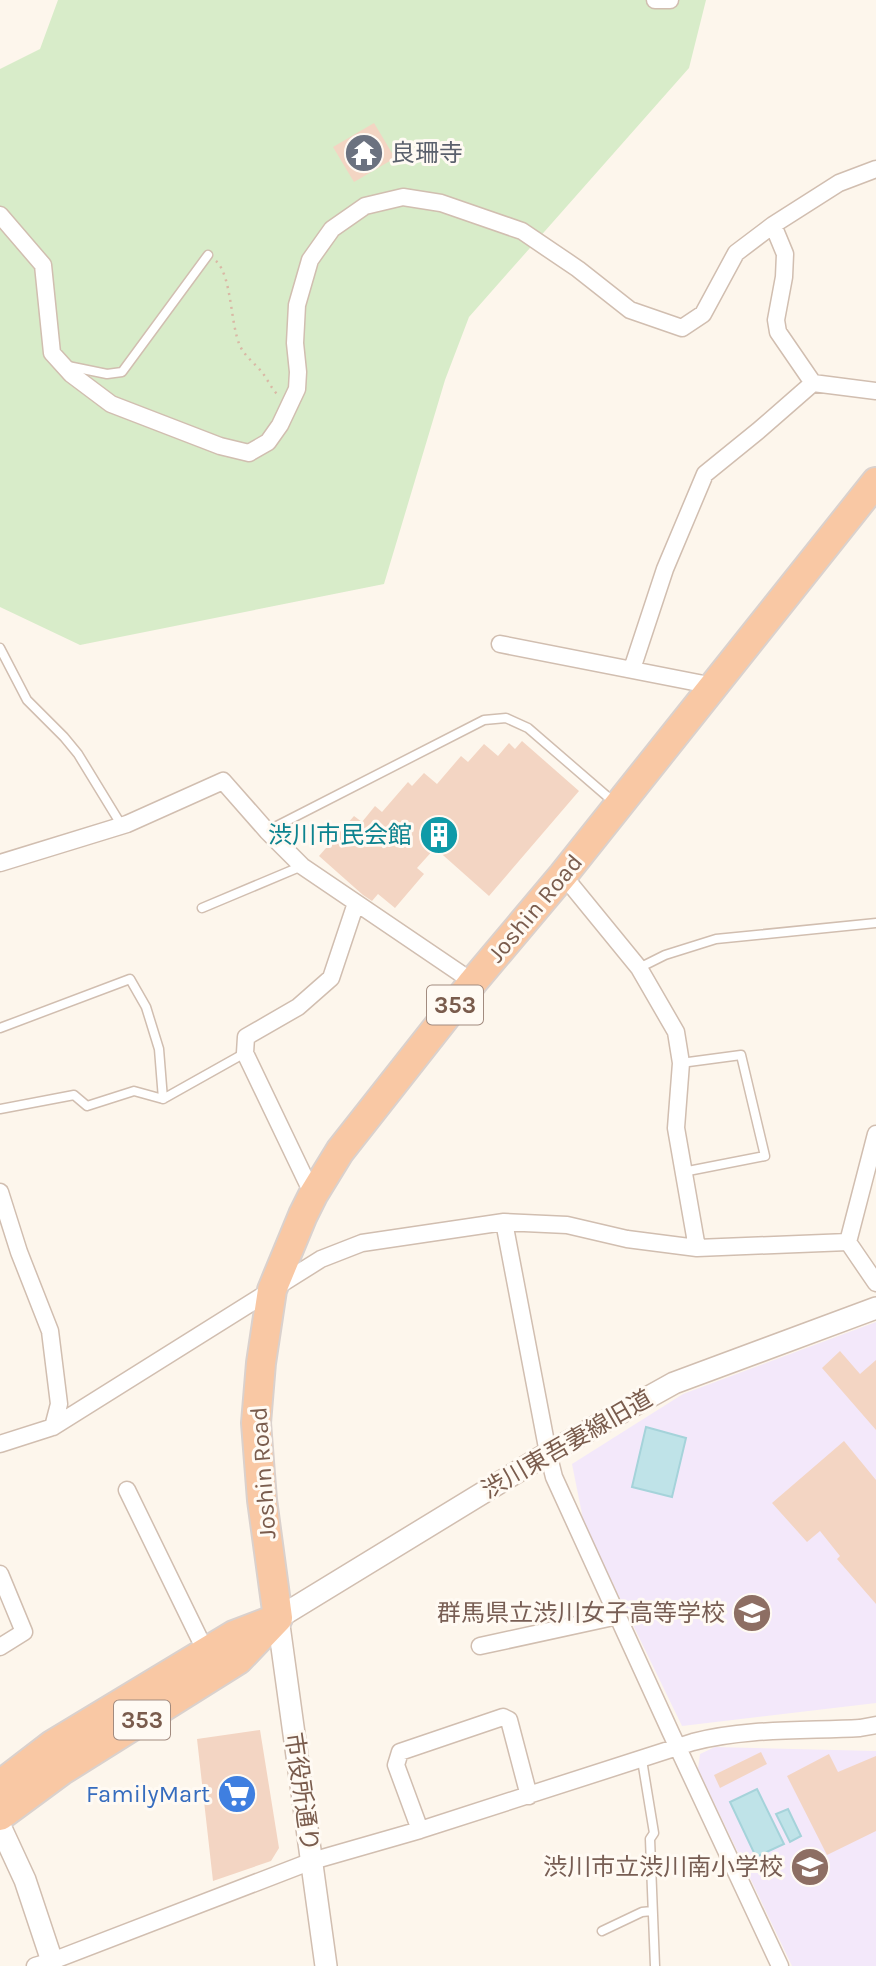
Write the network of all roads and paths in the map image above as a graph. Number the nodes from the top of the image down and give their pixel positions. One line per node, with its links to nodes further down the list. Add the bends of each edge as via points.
1 (655, 0): 2 (street)
2 (670, 0)
3 (876, 169): 5 (street, via 839,183)
4 (0, 215): 7 (street, via 43,265 52,353)
5 (773, 225): 7 (street, via 736,253 703,314 682,328 630,310 522,231 429,201 403,197 365,206 332,229 310,260 297,305 297,389 268,442 249,453 111,404); 8 (street, via 785,254 778,332)
6 (208, 255): 7 (lane, via 122,372 107,374); 9 (path, via 222,267 241,347 275,393)
7 (64, 365)
8 (813, 383): 10 (street); 14 (street, via 705,474 665,569)
9 (281, 391)
10 (876, 391)
11 (876, 482): 15 (highway, Joshin Road / 353)
12 (500, 644): 14 (street)
13 (0, 648): 17 (lane, via 27,699 78,754)
14 (632, 669): 15 (street)
15 (714, 686): 16 (highway, Joshin Road / 353)
16 (618, 806): 18 (lane, via 528,729 506,718 484,720); 21 (highway, Joshin Road / 353)
17 (122, 826): 18 (street, via 223,781); 19 (street)
18 (267, 831): 20 (street)
19 (0, 863)
20 (302, 866): 22 (street); 23 (lane)
21 (563, 875): 25 (street); 26 (highway, Joshin Road / 353)
22 (356, 903): 26 (street); 28 (street, via 331,978 298,1007 246,1037)
23 (202, 908)
24 (876, 923): 25 (lane, via 716,939)
25 (639, 968): 29 (street, via 676,1032)
26 (473, 982): 35 (highway, Joshin Road / 353, via 340,1152)
27 (0, 1028): 30 (lane, via 130,979 146,1007 159,1049)
28 (245, 1053): 30 (lane); 35 (street)
29 (681, 1063): 33 (street, via 676,1128); 33 (lane, via 741,1055 765,1156)
30 (163, 1099): 31 (lane, via 134,1091 87,1106 74,1095)
31 (0, 1109)
32 (876, 1134): 37 (street)
33 (684, 1172): 38 (street)
34 (0, 1192): 42 (street, via 50,1331 59,1404)
35 (313, 1195): 40 (highway, Joshin Road / 353)
36 (504, 1222): 38 (street, via 567,1225); 40 (street, via 362,1243 321,1259); 44 (street)
37 (848, 1242): 38 (street); 39 (street)
38 (697, 1248)
39 (876, 1283)
40 (272, 1290): 42 (street); 48 (highway, Joshin Road / 353, via 256,1423)
41 (876, 1308): 44 (street, 渋川東吾妻線旧道, via 674,1383)
42 (53, 1427): 43 (street)
43 (0, 1444)
44 (548, 1453): 47 (street, via 554,1477); 48 (street, 渋川東吾妻線旧道)
45 (127, 1490): 51 (street)
46 (0, 1574): 50 (street, via 24,1632)
47 (618, 1616): 49 (street); 53 (street)
48 (278, 1618): 51 (highway, 353); 57 (highway, 353, via 238,1660 61,1771); 60 (street, 市役所通り)
49 (480, 1646)
50 (0, 1647)
51 (206, 1652): 55 (highway, 353, via 52,1745)
52 (876, 1725): 53 (street, via 737,1734)
53 (678, 1747): 54 (street); 66 (street)
54 (642, 1760): 56 (street); 61 (lane, via 653,1833)
55 (0, 1785)
56 (528, 1796): 59 (street); 59 (street, via 509,1720 503,1717 400,1752 396,1765)
57 (0, 1816)
58 (0, 1826): 63 (street, via 25,1880)
59 (420, 1830): 60 (street)
60 (312, 1861): 63 (street); 64 (street, 市役所通り)
61 (652, 1911): 62 (lane); 65 (lane)
62 (602, 1931)
63 (44, 1964)
64 (326, 1966)
65 (655, 1966)
66 (780, 1966)

